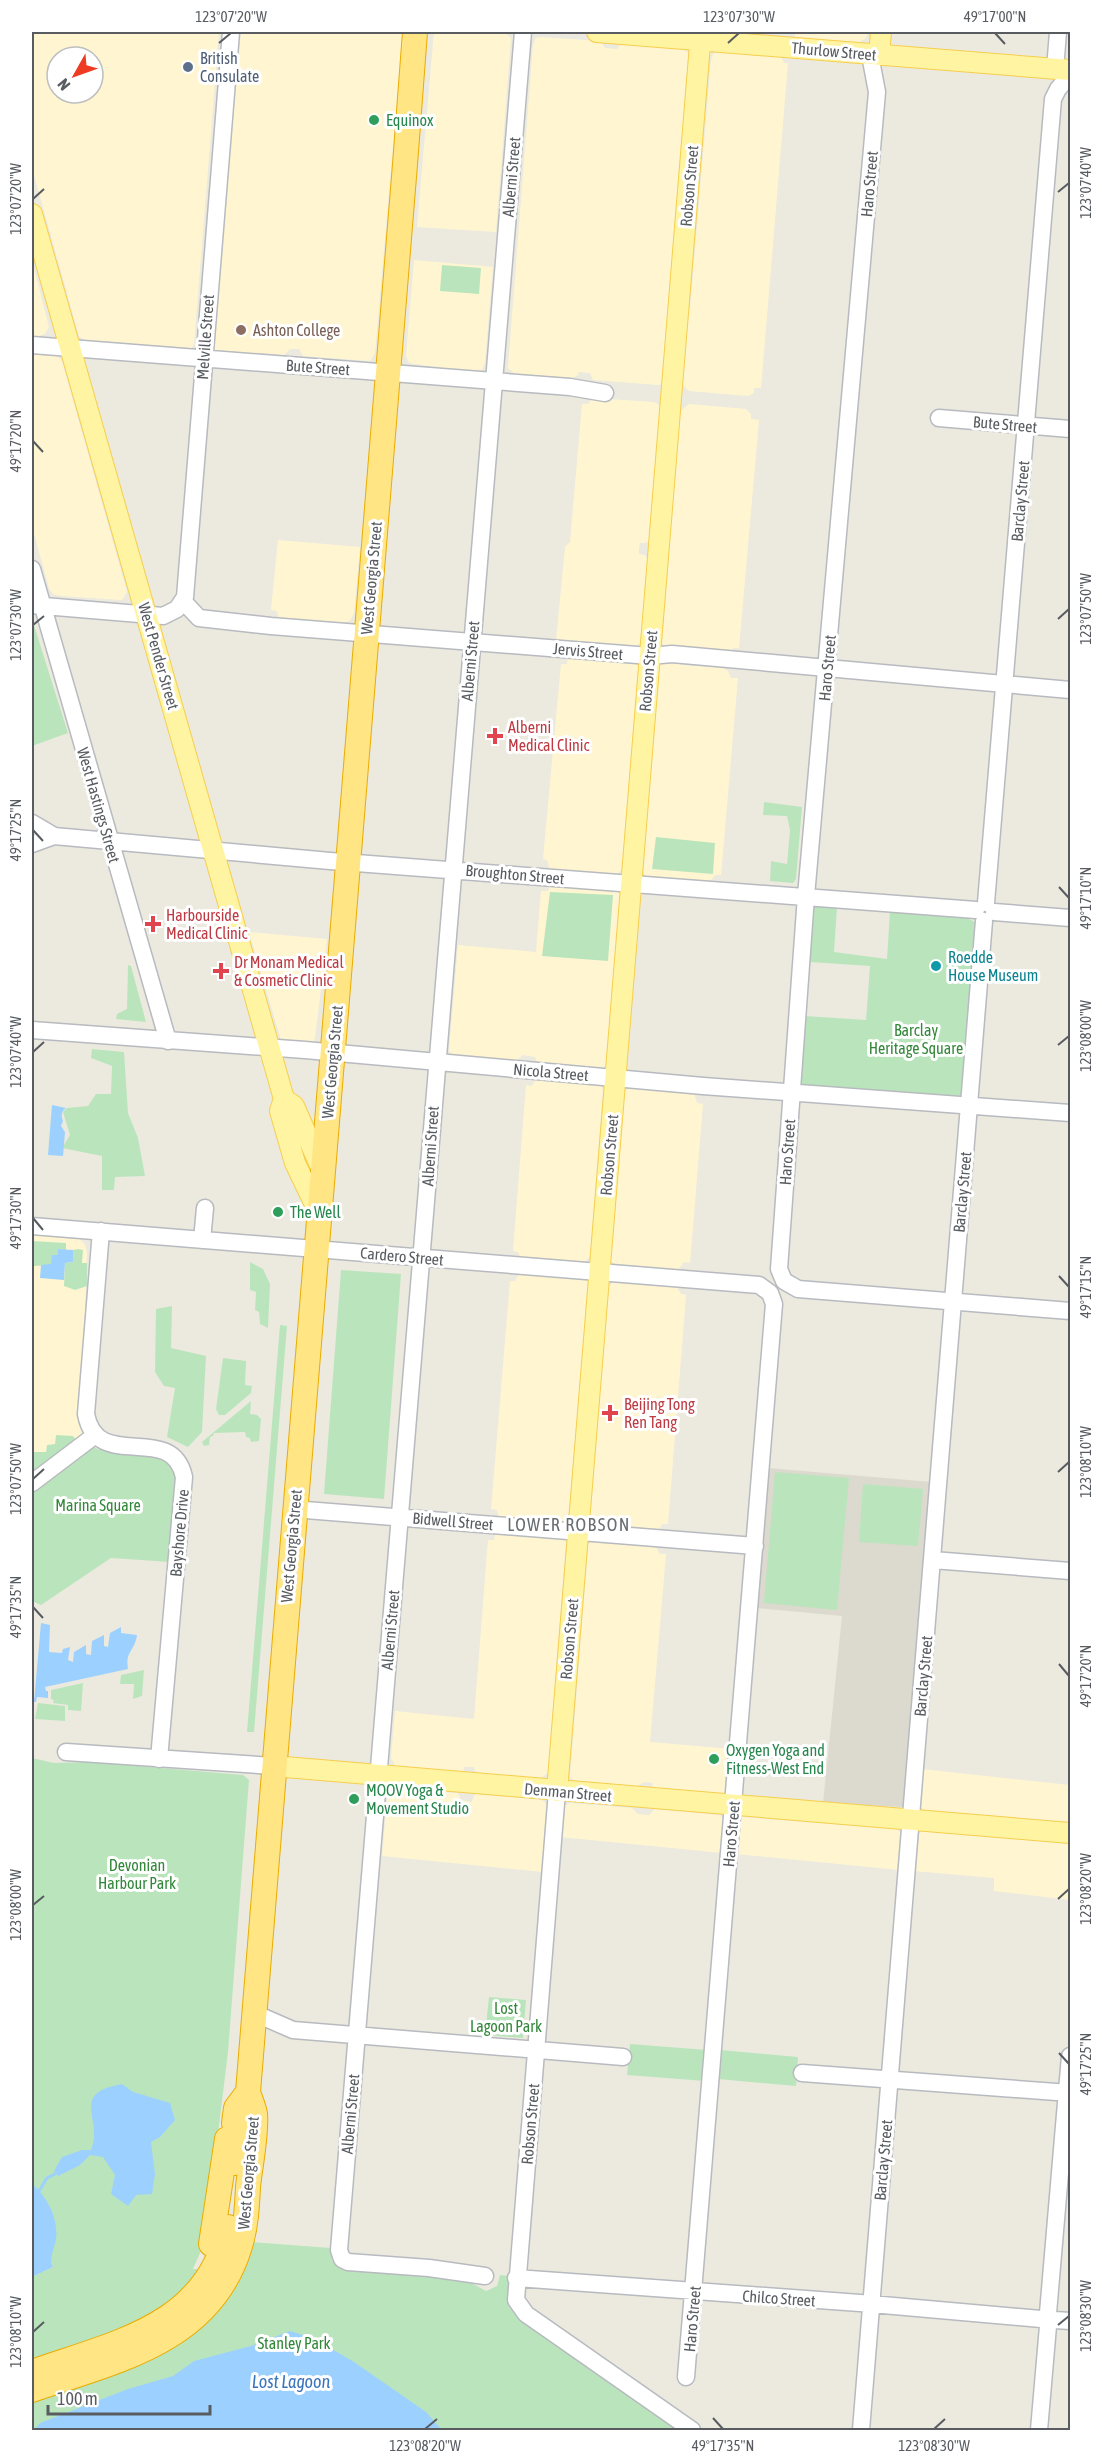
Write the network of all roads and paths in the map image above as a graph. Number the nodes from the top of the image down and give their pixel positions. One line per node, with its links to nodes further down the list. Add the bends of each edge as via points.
1 (231, 32): 14 (street, Melville Street)
2 (415, 32): 15 (highway, West Georgia Street)
3 (523, 32): 16 (street, Alberni Street)
4 (597, 32): 7 (main road, Thurlow Street)
5 (881, 32): 8 (main road, Haro Street)
6 (1058, 32): 9 (street)
7 (701, 36): 8 (main road, Thurlow Street); 27 (main road, Robson Street)
8 (874, 55): 9 (main road, Thurlow Street); 28 (street, Haro Street, via 877,92)
9 (1059, 70): 10 (street); 10 (street, Barclay Street, via 1050,87)
10 (1053, 99): 19 (street, Barclay Street)
11 (32, 214): 13 (main road, West Pender Street)
12 (32, 345): 13 (street, Bute Street)
13 (70, 349): 14 (street, Bute Street); 24 (main road, West Pender Street)
14 (203, 358): 15 (street, Bute Street); 22 (street, Melville Street)
15 (389, 372): 16 (street, Bute Street); 25 (highway, West Georgia Street)
16 (493, 381): 17 (street, Bute Street); 26 (street, Alberni Street)
17 (605, 393)
18 (939, 418): 19 (street, Bute Street)
19 (1026, 425): 20 (street, Bute Street); 29 (street, Barclay Street)
20 (1071, 429)
21 (32, 569): 23 (street, West Hastings Street)
22 (183, 601): 24 (street, via 163,616); 25 (street, Jervis Street, via 202,618)
23 (37, 605): 24 (street); 33 (street, West Hastings Street)
24 (147, 615): 35 (main road, West Pender Street)
25 (367, 633): 26 (street, Jervis Street); 36 (highway, West Georgia Street)
26 (472, 642): 27 (street, Jervis Street); 37 (street, Alberni Street)
27 (650, 656): 28 (street, Jervis Street, via 662,653); 38 (main road, Robson Street)
28 (827, 668): 29 (street, Jervis Street); 39 (street, Haro Street)
29 (1005, 685): 30 (street, Jervis Street); 40 (street, Barclay Street)
30 (1071, 690)
31 (32, 823): 32 (street, Broughton Street)
32 (54, 836): 33 (street, Broughton Street); 34 (street, Broughton Street)
33 (110, 840): 35 (street, Broughton Street); 43 (street, West Hastings Street)
34 (32, 844)
35 (213, 849): 36 (street, Broughton Street); 44 (main road, West Pender Street)
36 (349, 862): 37 (street, Broughton Street); 45 (highway, West Georgia Street)
37 (453, 868): 38 (street, Broughton Street); 46 (street, Alberni Street)
38 (630, 883): 39 (street, Broughton Street); 47 (main road, Robson Street)
39 (806, 896): 40 (street, Broughton Street); 48 (street, Haro Street)
40 (985, 912): 41 (street, Broughton Street); 50 (street, Barclay Street)
41 (1071, 918)
42 (32, 1030): 43 (street, Nicola Street)
43 (168, 1041): 44 (street, Nicola Street)
44 (270, 1048): 45 (street, Nicola Street); 49 (main road, West Pender Street)
45 (333, 1053): 46 (street, Nicola Street); 52 (highway, West Georgia Street)
46 (437, 1062): 47 (street, Nicola Street); 59 (street, Alberni Street)
47 (615, 1078): 48 (street, Nicola Street); 60 (main road, Robson Street)
48 (792, 1091): 50 (street, Nicola Street); 62 (street, Haro Street, via 778,1264 784,1281 798,1289)
49 (284, 1099): 52 (main road, West Pender Street, via 294,1106); 54 (main road, West Pender Street, via 280,1112 295,1162)
50 (970, 1106): 51 (street, Nicola Street); 62 (street, Barclay Street)
51 (1071, 1113)
52 (323, 1172): 54 (highway, West Georgia Street)
53 (199, 1208): 57 (street)
54 (319, 1213): 58 (highway, West Georgia Street)
55 (32, 1226): 56 (street, Cardero Street)
56 (101, 1231): 57 (street, Cardero Street); 64 (street, via 86,1414)
57 (196, 1240): 58 (street, Cardero Street)
58 (316, 1248): 59 (street, Cardero Street); 66 (highway, West Georgia Street)
59 (422, 1259): 60 (street, Cardero Street); 67 (street, Alberni Street)
60 (599, 1273): 61 (street, Cardero Street, via 759,1285); 68 (main road, Robson Street)
61 (770, 1293): 69 (street, Haro Street, via 774,1304)
62 (954, 1301): 63 (street); 70 (street, Barclay Street)
63 (1071, 1311)
64 (94, 1436): 65 (street); 73 (street, Bayshore Drive, via 104,1443 167,1452 179,1463 184,1477)
65 (32, 1483)
66 (294, 1509): 67 (street, Bidwell Street); 74 (highway, West Georgia Street)
67 (400, 1516): 68 (street, Bidwell Street); 75 (street, Alberni Street)
68 (578, 1531): 69 (street, Bidwell Street); 76 (main road, Robson Street)
69 (755, 1546): 77 (street, Haro Street)
70 (933, 1560): 71 (street); 78 (street, Barclay Street)
71 (1071, 1571)
72 (66, 1752): 73 (street, Denman Street)
73 (159, 1759): 74 (street, Denman Street)
74 (273, 1766): 75 (main road, Denman Street); 80 (highway, West Georgia Street)
75 (378, 1776): 76 (main road, Denman Street); 81 (street, Alberni Street)
76 (557, 1791): 77 (main road, Denman Street); 82 (street, Robson Street)
77 (734, 1805): 78 (main road, Denman Street); 93 (street, Haro Street)
78 (911, 1819): 79 (main road, Denman Street); 86 (street, Barclay Street)
79 (1071, 1833)
80 (254, 2013): 81 (street, via 293,2030); 87 (highway, West Georgia Street)
81 (357, 2035): 82 (street); 91 (street, Alberni Street, via 339,2250 342,2259)
82 (536, 2050): 84 (street); 92 (street, Robson Street)
83 (1071, 2056): 88 (street)
84 (623, 2057)
85 (802, 2073): 86 (street)
86 (890, 2080): 88 (street); 94 (street, Barclay Street)
87 (248, 2092): 89 (highway, West Georgia Street, via 236,2108); 90 (highway, West Georgia Street, via 255,2114 246,2219)
88 (1069, 2093): 95 (street)
89 (234, 2123): 90 (highway, West Georgia Street, via 238,2136); 90 (highway, via 226,2140 215,2229)
90 (222, 2259): 96 (highway)
91 (485, 2276)
92 (516, 2278): 93 (street, Chilco Street); 101 (street, Robson Street, via 516,2300 526,2314)
93 (694, 2292): 94 (street, Chilco Street); 99 (street, Haro Street)
94 (871, 2304): 95 (street, Chilco Street); 102 (street, Barclay Street)
95 (1052, 2320): 103 (street)
96 (167, 2321): 97 (highway); 98 (highway); 100 (highway, via 151,2348)
97 (32, 2361)
98 (32, 2372)
99 (686, 2377)
100 (32, 2390)
101 (692, 2430)
102 (861, 2430)
103 (1039, 2430)

